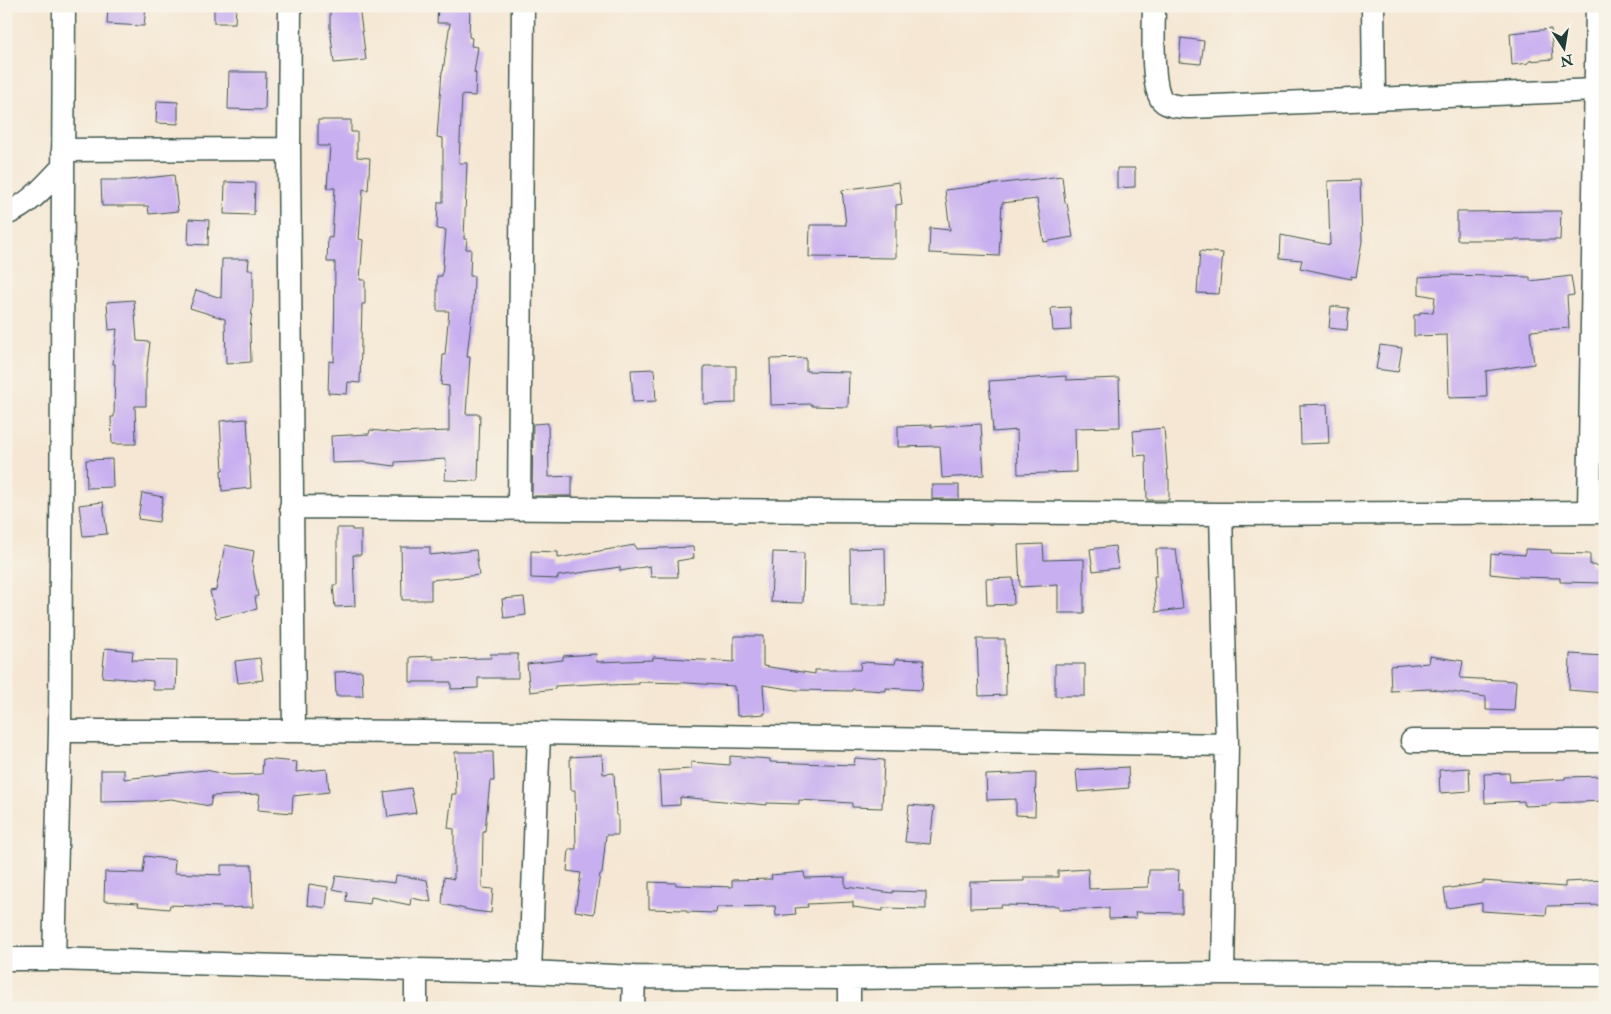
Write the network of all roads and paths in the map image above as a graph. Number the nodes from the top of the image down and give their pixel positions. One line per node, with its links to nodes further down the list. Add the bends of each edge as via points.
1 (64, 6): 10 (street)
2 (290, 6): 9 (street)
3 (523, 6): 14 (street)
4 (1154, 6): 8 (street, via 1155,84 1160,98 1171,105 1191,107)
5 (1374, 6): 8 (street)
6 (1597, 6): 7 (street)
7 (1598, 75): 8 (street); 12 (street)
8 (1374, 99)
9 (289, 149): 10 (street); 13 (street)
10 (62, 159): 11 (street, via 41,190); 17 (street)
11 (6, 214)
12 (1598, 288): 15 (street)
13 (291, 507): 14 (street); 18 (street)
14 (519, 509): 16 (street)
15 (1597, 512): 16 (street)
16 (1221, 514): 22 (street)
17 (60, 731): 18 (street); 24 (street)
18 (294, 731): 19 (street)
19 (539, 733): 22 (street); 26 (street)
20 (1412, 741): 21 (street)
21 (1605, 741)
22 (1227, 745): 27 (street)
23 (6, 959): 24 (street)
24 (54, 959): 25 (street)
25 (416, 970): 26 (street); 31 (street)
26 (530, 972): 29 (street)
27 (1223, 974): 28 (street); 30 (street)
28 (1605, 975)
29 (634, 977): 30 (street); 32 (street)
30 (849, 978): 33 (street)
31 (416, 1008)
32 (634, 1008)
33 (849, 1008)

